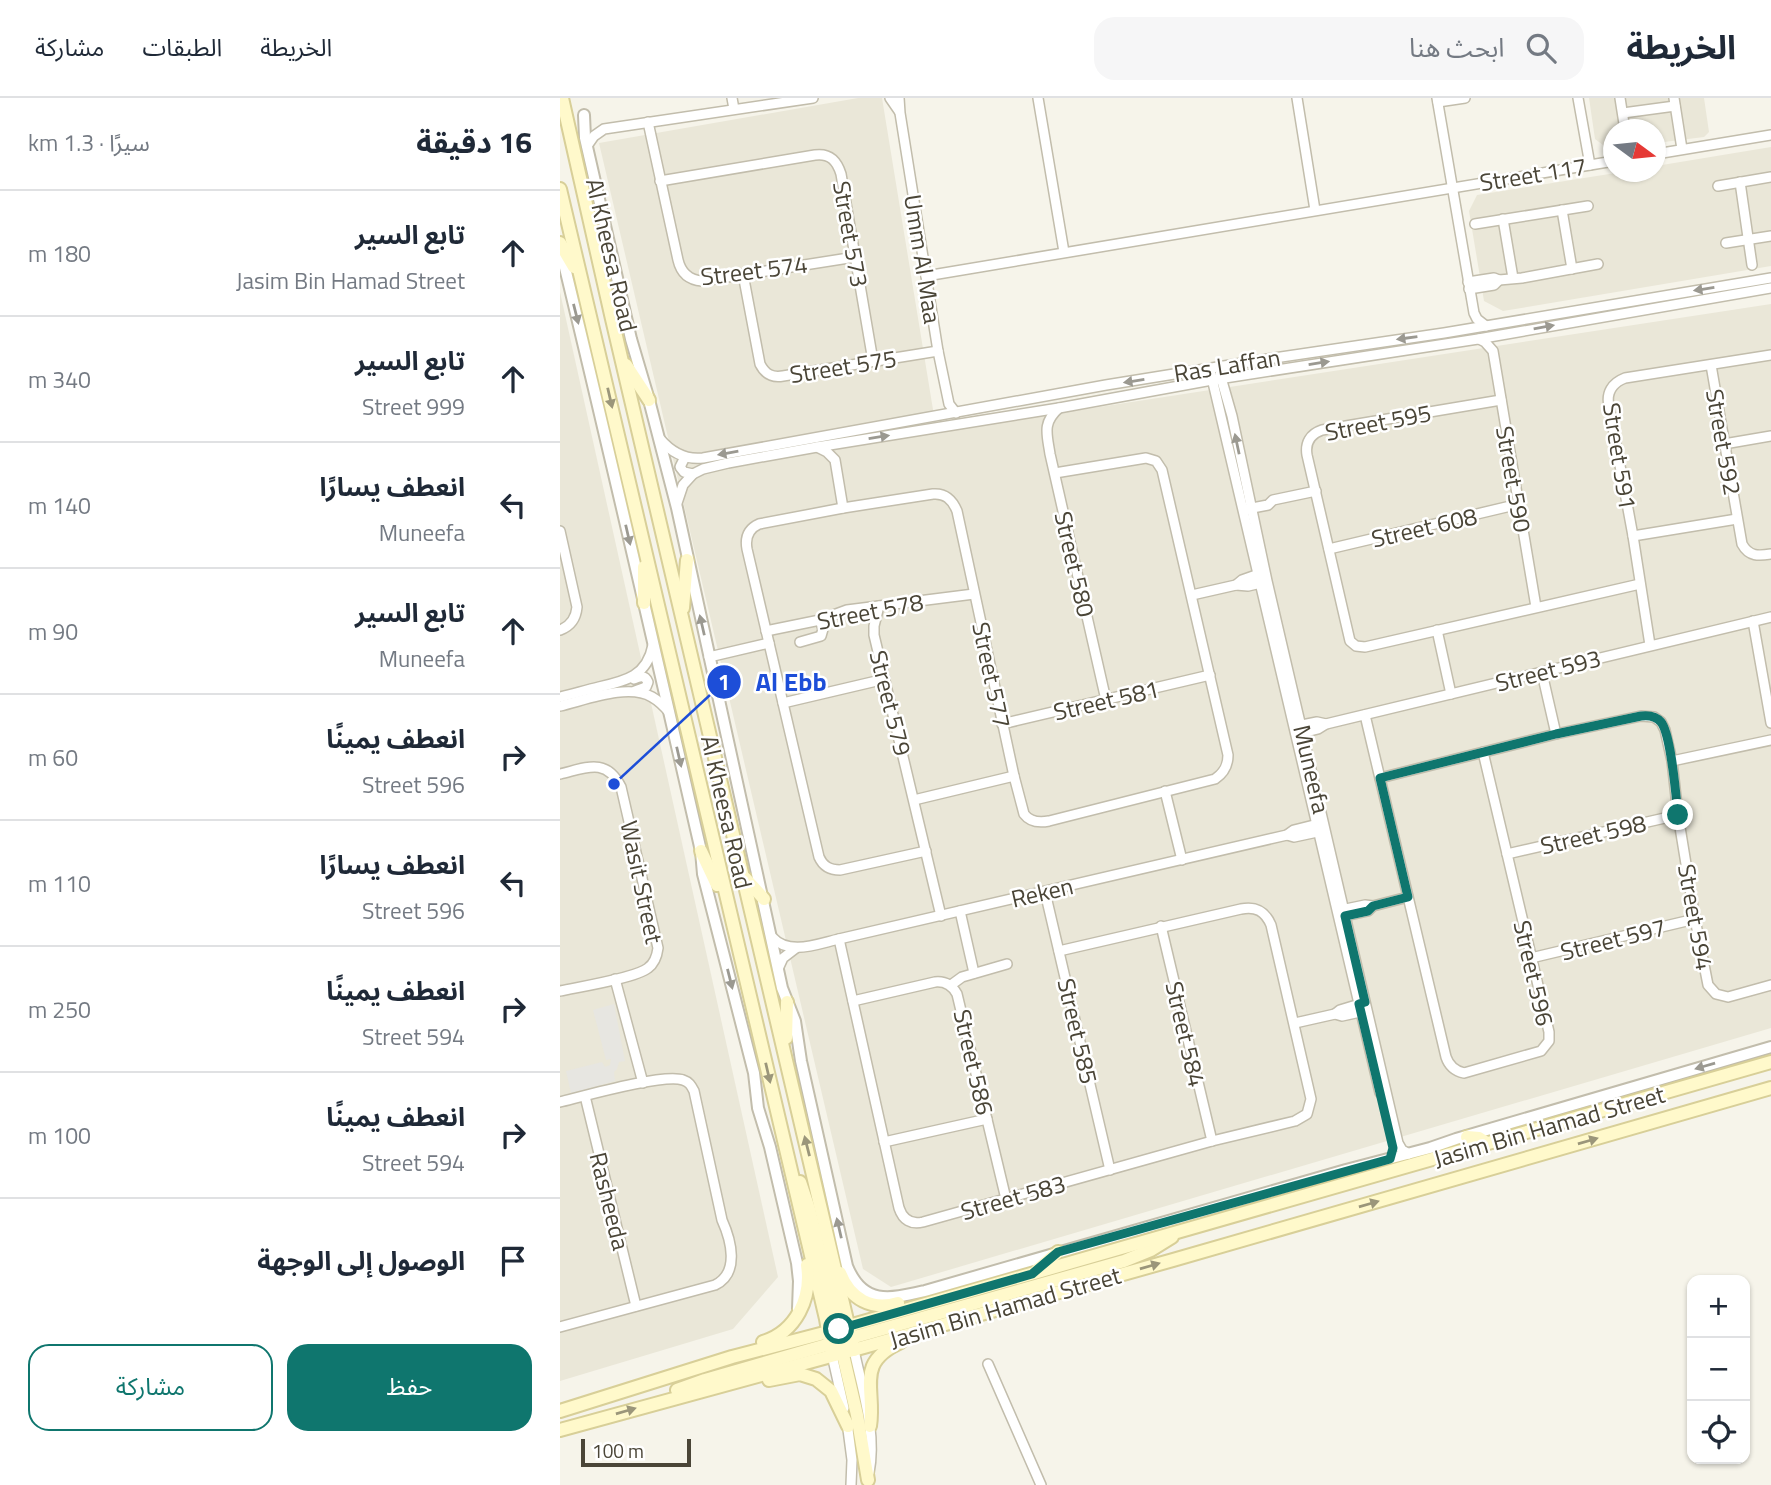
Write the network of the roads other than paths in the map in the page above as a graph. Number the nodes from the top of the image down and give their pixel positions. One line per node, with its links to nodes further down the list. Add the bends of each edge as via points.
1 (562, 98): 22 (main road, Al Kheesa Road)
2 (771, 98): 13 (street)
3 (813, 98): 13 (street)
4 (890, 98): 14 (street, Umm Al Maa)
5 (899, 98): 14 (street, Umm Al Maa)
6 (1038, 98): 42 (street)
7 (1297, 98): 34 (street)
8 (1465, 98): 11 (street)
9 (1578, 98): 26 (street)
10 (1620, 98): 15 (street)
11 (1438, 100): 31 (street)
12 (1675, 102): 15 (street); 23 (street)
13 (730, 104): 18 (street)
14 (900, 113): 48 (street, Umm Al Maa)
15 (1623, 113): 17 (street)
16 (584, 115): 20 (street); 22 (street, Al Kheesa Road)
17 (1624, 119)
18 (648, 122): 20 (street); 28 (street, Street 574)
19 (560, 126): 22 (main road, via 565,138)
20 (604, 129): 22 (street)
21 (1771, 135): 23 (street)
22 (580, 146): 64 (main road, Al Kheesa Road); 69 (street, Al Kheesa Road)
23 (1682, 149): 24 (street)
24 (1666, 152)
25 (1603, 163): 26 (street, Street 117)
26 (1590, 165): 31 (street, Street 117)
27 (1771, 177): 29 (street)
28 (660, 181): 43 (street, Street 573, via 827,155 839,167); 47 (street, Street 574, via 682,271 702,281)
29 (1740, 182): 30 (street); 39 (street)
30 (1718, 186)
31 (1453, 188): 34 (street, Street 117); 52 (street)
32 (560, 189): 51 (main road, Al Kheesa Road)
33 (1588, 206): 35 (street)
34 (1315, 210): 42 (street, Street 117)
35 (1562, 210): 36 (street); 46 (street)
36 (1503, 219): 37 (street); 49 (street)
37 (1475, 224)
38 (1771, 236): 39 (street)
39 (1748, 239): 40 (street); 45 (street)
40 (1726, 243)
41 (560, 245): 51 (main road); 102 (street, Al Kheesa Road, one-way to 102)
42 (1064, 252): 48 (street, Street 117)
43 (855, 257): 47 (street, Street 574); 65 (street, Street 573)
44 (1598, 264): 46 (street)
45 (1752, 265)
46 (1572, 269): 49 (street)
47 (743, 274): 65 (street, Street 575, via 765,372 778,377)
48 (926, 276): 61 (street, Umm Al Maa)
49 (1513, 278): 52 (street, via 1494,285)
50 (1771, 278): 55 (street, Ras Laffan, one-way to 55)
51 (582, 281): 94 (main road, Al Kheesa Road, one-way to 94)
52 (1469, 285): 54 (street)
53 (1771, 288): 58 (street, Ras Laffan, one-way to 53)
54 (1474, 313): 55 (street); 56 (street)
55 (1486, 326): 56 (street, Ras Laffan)
56 (1467, 328): 57 (street, Ras Laffan)
57 (1444, 333): 60 (street); 67 (street, Ras Laffan, one-way to 67)
58 (1506, 334): 59 (street, Ras Laffan); 62 (street, via 1497,340)
59 (1478, 339): 60 (street, Ras Laffan); 62 (street)
60 (1446, 344): 68 (street, Ras Laffan, one-way to 60)
61 (939, 351): 65 (street, Street 575); 71 (street, Umm Al Maa)
62 (1493, 351): 70 (street, Street 590)
63 (1771, 355): 66 (street, Street 591)
64 (621, 358): 69 (main road); 106 (main road, Al Kheesa Road)
65 (873, 361)
66 (1711, 365): 80 (street, Street 592); 93 (street, Street 591, via 1625,378 1610,391 1608,406)
67 (1215, 367): 68 (street, Muneefa); 73 (street, Ras Laffan, one-way to 73)
68 (1217, 379): 72 (street, Ras Laffan); 88 (street, Muneefa)
69 (649, 400): 78 (street, Al Kheesa Road)
70 (1501, 400): 86 (street, Street 595, via 1318,432 1306,447); 87 (street, Street 590)
71 (949, 404): 73 (street, Umm Al Maa); 75 (street)
72 (1059, 408): 74 (street, Ras Laffan); 76 (street)
73 (956, 413): 75 (street, Ras Laffan)
74 (1026, 413): 76 (street); 79 (street, Ras Laffan, one-way to 74)
75 (940, 415): 82 (street, Ras Laffan, one-way to 82, via 703,458)
76 (1046, 427): 84 (street, Street 580)
77 (1771, 436): 80 (street)
78 (658, 437): 82 (street); 89 (street, Al Kheesa Road)
79 (849, 442): 81 (street, Ras Laffan); 83 (street)
80 (1724, 444): 91 (street, Street 592)
81 (817, 447): 83 (street); 85 (street, Ras Laffan)
82 (685, 457): 85 (street, via 680,467)
83 (835, 460): 90 (street)
84 (1055, 473): 101 (street, Street 577, via 1146,458 1156,461 1166,480); 125 (street, Street 580)
85 (692, 474): 89 (street, via 680,491)
86 (1316, 491): 88 (street); 95 (street, Street 595)
87 (1518, 504): 95 (street, Street 608); 104 (street, Street 590)
88 (1246, 506): 98 (street, Muneefa); 132 (street, Muneefa)
89 (677, 508): 97 (street, Al Kheesa Road)
90 (843, 508): 100 (street, Street 577, via 933,494 947,497 957,510); 111 (street, Street 577, via 759,524 750,531 747,550)
91 (1737, 519): 93 (street, Street 592); 96 (street, Street 592, via 1747,552)
92 (560, 531): 109 (street, via 577,607 572,622)
93 (1633, 536): 99 (street, Street 591)
94 (644, 546): 102 (main road); 152 (main road, Al Kheesa Road)
95 (1329, 549): 110 (street, Street 595, via 1353,643 1364,647)
96 (1771, 554)
97 (687, 560): 106 (main road); 116 (street, Al Kheesa Road, one-way to 97)
98 (1260, 579): 101 (street); 132 (street, Muneefa)
99 (1640, 584): 104 (street, Street 595); 115 (street, Street 591)
100 (974, 594): 103 (street, Street 578); 131 (street, Street 577)
101 (1192, 595): 118 (street, Street 577)
102 (643, 603): 113 (street, Al Kheesa Road)
103 (880, 606): 107 (street, Street 578, via 847,610); 119 (street, Street 579, via 874,631)
104 (1536, 607): 110 (street, Street 595)
105 (1771, 617): 108 (street, Street 593)
106 (681, 618): 148 (main road, Al Kheesa Road)
107 (820, 620): 111 (street, Street 578); 112 (street, via 821,636)
108 (1753, 621): 115 (street, Street 593); 121 (street)
109 (560, 629)
110 (1437, 630): 123 (street)
111 (766, 631): 114 (street, Street 577)
112 (800, 642)
113 (653, 643): 120 (street, via 643,668); 128 (street, Al Kheesa Road)
114 (769, 643): 116 (street); 126 (street, Street 577)
115 (1650, 645): 117 (street, Street 593)
116 (709, 657): 151 (street, Al Kheesa Road)
117 (1542, 673): 123 (street, Street 593); 133 (street)
118 (1210, 675): 125 (street, Street 581); 140 (street, Street 577, via 1227,766 1214,779)
119 (885, 679): 126 (street); 141 (street, Street 579)
120 (622, 682): 122 (street, via 641,676 648,681 644,689); 124 (street)
121 (1768, 685): 130 (street)
122 (626, 691): 127 (street); 128 (street, via 651,696)
123 (1451, 694): 129 (street, Street 593)
124 (560, 697)
125 (1106, 700): 131 (street, Street 581)
126 (783, 703): 144 (street, Street 577, via 822,863 839,870)
127 (560, 706)
128 (670, 713): 145 (street, Al Kheesa Road, one-way to 145)
129 (1365, 715): 132 (street, Street 593, via 1317,722); 139 (street, Street 596)
130 (1771, 723)
131 (1002, 724): 138 (street, Street 577)
132 (1299, 730): 143 (street, Muneefa)
133 (1556, 734): 135 (street, Street 594); 136 (street, Street 594, via 1650,715 1663,726)
134 (1771, 740): 136 (street)
135 (1483, 752): 139 (street, Street 594); 146 (street, Street 596)
136 (1672, 761): 142 (street, Street 594)
137 (560, 774): 166 (street, Wasit Street, via 604,768 621,787 658,948 650,967)
138 (1014, 776): 140 (street, Street 577, via 1024,814 1037,822); 141 (street)
139 (1380, 778): 150 (street, Street 596)
140 (1165, 791): 147 (street)
141 (914, 800): 144 (street, Street 579)
142 (1678, 815): 146 (street, Street 598); 156 (street, Street 594)
143 (1321, 827): 147 (street, Reken); 154 (street, Muneefa)
144 (926, 850): 155 (street, Street 579)
145 (701, 851): 152 (main road); 200 (street, Al Kheesa Road, one-way to 200, via 797,1263)
146 (1507, 854): 162 (street, Street 596)
147 (1182, 860): 149 (street, Reken)
148 (743, 875): 151 (main road); 175 (main road, Al Kheesa Road)
149 (1045, 892): 153 (street, Reken); 161 (street, Street 585)
150 (1408, 897): 154 (street); 162 (street, Street 596, via 1446,1057 1459,1072 1469,1073 1547,1046 1549,1032)
151 (764, 899): 158 (street, Al Kheesa Road)
152 (728, 904): 185 (main road, Al Kheesa Road, one-way to 185)
153 (960, 911): 155 (street, Reken); 165 (street)
154 (1341, 914): 172 (street, Muneefa)
155 (941, 916): 159 (street, Reken)
156 (1695, 919): 162 (street, Street 597); 168 (street, Street 594, via 1707,980 1716,994 1728,997)
157 (1161, 926): 161 (street, Street 583); 173 (street, Street 583, via 1247,908 1262,911 1271,925); 184 (street, Street 584)
158 (772, 937): 160 (street, via 786,947); 164 (street, Al Kheesa Road)
159 (839, 939): 160 (street, Reken); 170 (street, Street 583)
160 (798, 947): 164 (street, via 783,958)
161 (1059, 951): 189 (street, Street 585)
162 (1531, 958)
163 (1007, 964): 165 (street)
164 (778, 969): 171 (street, Al Kheesa Road)
165 (974, 973): 167 (street)
166 (615, 979): 169 (street, Wasit Street); 177 (street)
167 (951, 985): 170 (street, Street 586, via 935,982); 181 (street, Street 586)
168 (1771, 985)
169 (560, 991)
170 (853, 1001): 183 (street, Street 583)
171 (787, 1002): 175 (main road); 195 (street, Al Kheesa Road, one-way to 171, via 898,1297 882,1298 863,1290 847,1266 795,1021)
172 (1363, 1007): 173 (street); 187 (street, Muneefa, via 1398,1143); 188 (street, Muneefa, via 1392,1145)
173 (1295, 1023): 184 (street, Street 583, via 1311,1099 1307,1114)
174 (1771, 1047): 182 (street, one-way to 182)
175 (785, 1056): 196 (main road, Al Kheesa Road, one-way to 175)
176 (1771, 1062): 186 (main road, Jasim Bin Hamad Street)
177 (643, 1083): 179 (street); 199 (street, via 680,1079 692,1087 732,1262 720,1282)
178 (1771, 1088): 202 (main road, Jasim Bin Hamad Street, one-way to 178)
179 (585, 1096): 180 (street); 199 (street, Rasheeda)
180 (560, 1102)
181 (987, 1119): 183 (street); 192 (street, Street 586)
182 (1468, 1137): 186 (main road); 187 (street)
183 (884, 1142): 192 (street, Street 583, via 899,1208 908,1221 923,1222)
184 (1212, 1142): 189 (street, Street 583)
185 (784, 1143): 194 (main road, Al Kheesa Road); 203 (main road, via 809,1209)
186 (1487, 1143): 191 (main road, Jasim Bin Hamad Street)
187 (1409, 1154): 188 (street)
188 (1390, 1159): 190 (street)
189 (1110, 1170): 192 (street, Street 583)
190 (1346, 1170): 191 (main road); 195 (street)
191 (1334, 1187): 193 (main road, Jasim Bin Hamad Street)
192 (1006, 1199)
193 (1177, 1232): 197 (main road, Jasim Bin Hamad Street); 203 (main road, via 1124,1261)
194 (807, 1240): 200 (main road, via 807,1286); 203 (main road, Al Kheesa Road)
195 (1058, 1252): 197 (main road)
196 (832, 1260): 198 (main road, via 848,1288 870,1304); 203 (main road, Al Kheesa Road)
197 (1032, 1274): 198 (main road, Jasim Bin Hamad Street)
198 (930, 1302): 203 (main road, Jasim Bin Hamad Street)
199 (636, 1306): 201 (street)
200 (799, 1313): 204 (main road, via 783,1332)
201 (560, 1327)
202 (920, 1331): 203 (main road, Jasim Bin Hamad Street); 210 (main road, via 893,1345 874,1365 869,1377)
203 (841, 1341): 204 (main road, Jasim Bin Hamad Street); 206 (main road, Jasim Bin Hamad Street); 207 (main road, via 705,1380); 209 (street, Al Kheesa Road); 210 (street, Al Kheesa Road); 212 (main road)
204 (732, 1357): 208 (main road, Jasim Bin Hamad Street)
205 (988, 1364): 214 (street)
206 (744, 1379): 207 (main road, Jasim Bin Hamad Street); 209 (main road, via 800,1374 816,1379 831,1391)
207 (660, 1402): 211 (main road, Jasim Bin Hamad Street, one-way to 207)
208 (560, 1411)
209 (848, 1426): 213 (street, Al Kheesa Road)
210 (870, 1426): 212 (street, Al Kheesa Road)
211 (560, 1430)
212 (867, 1482)
213 (851, 1485)
214 (1041, 1485)

